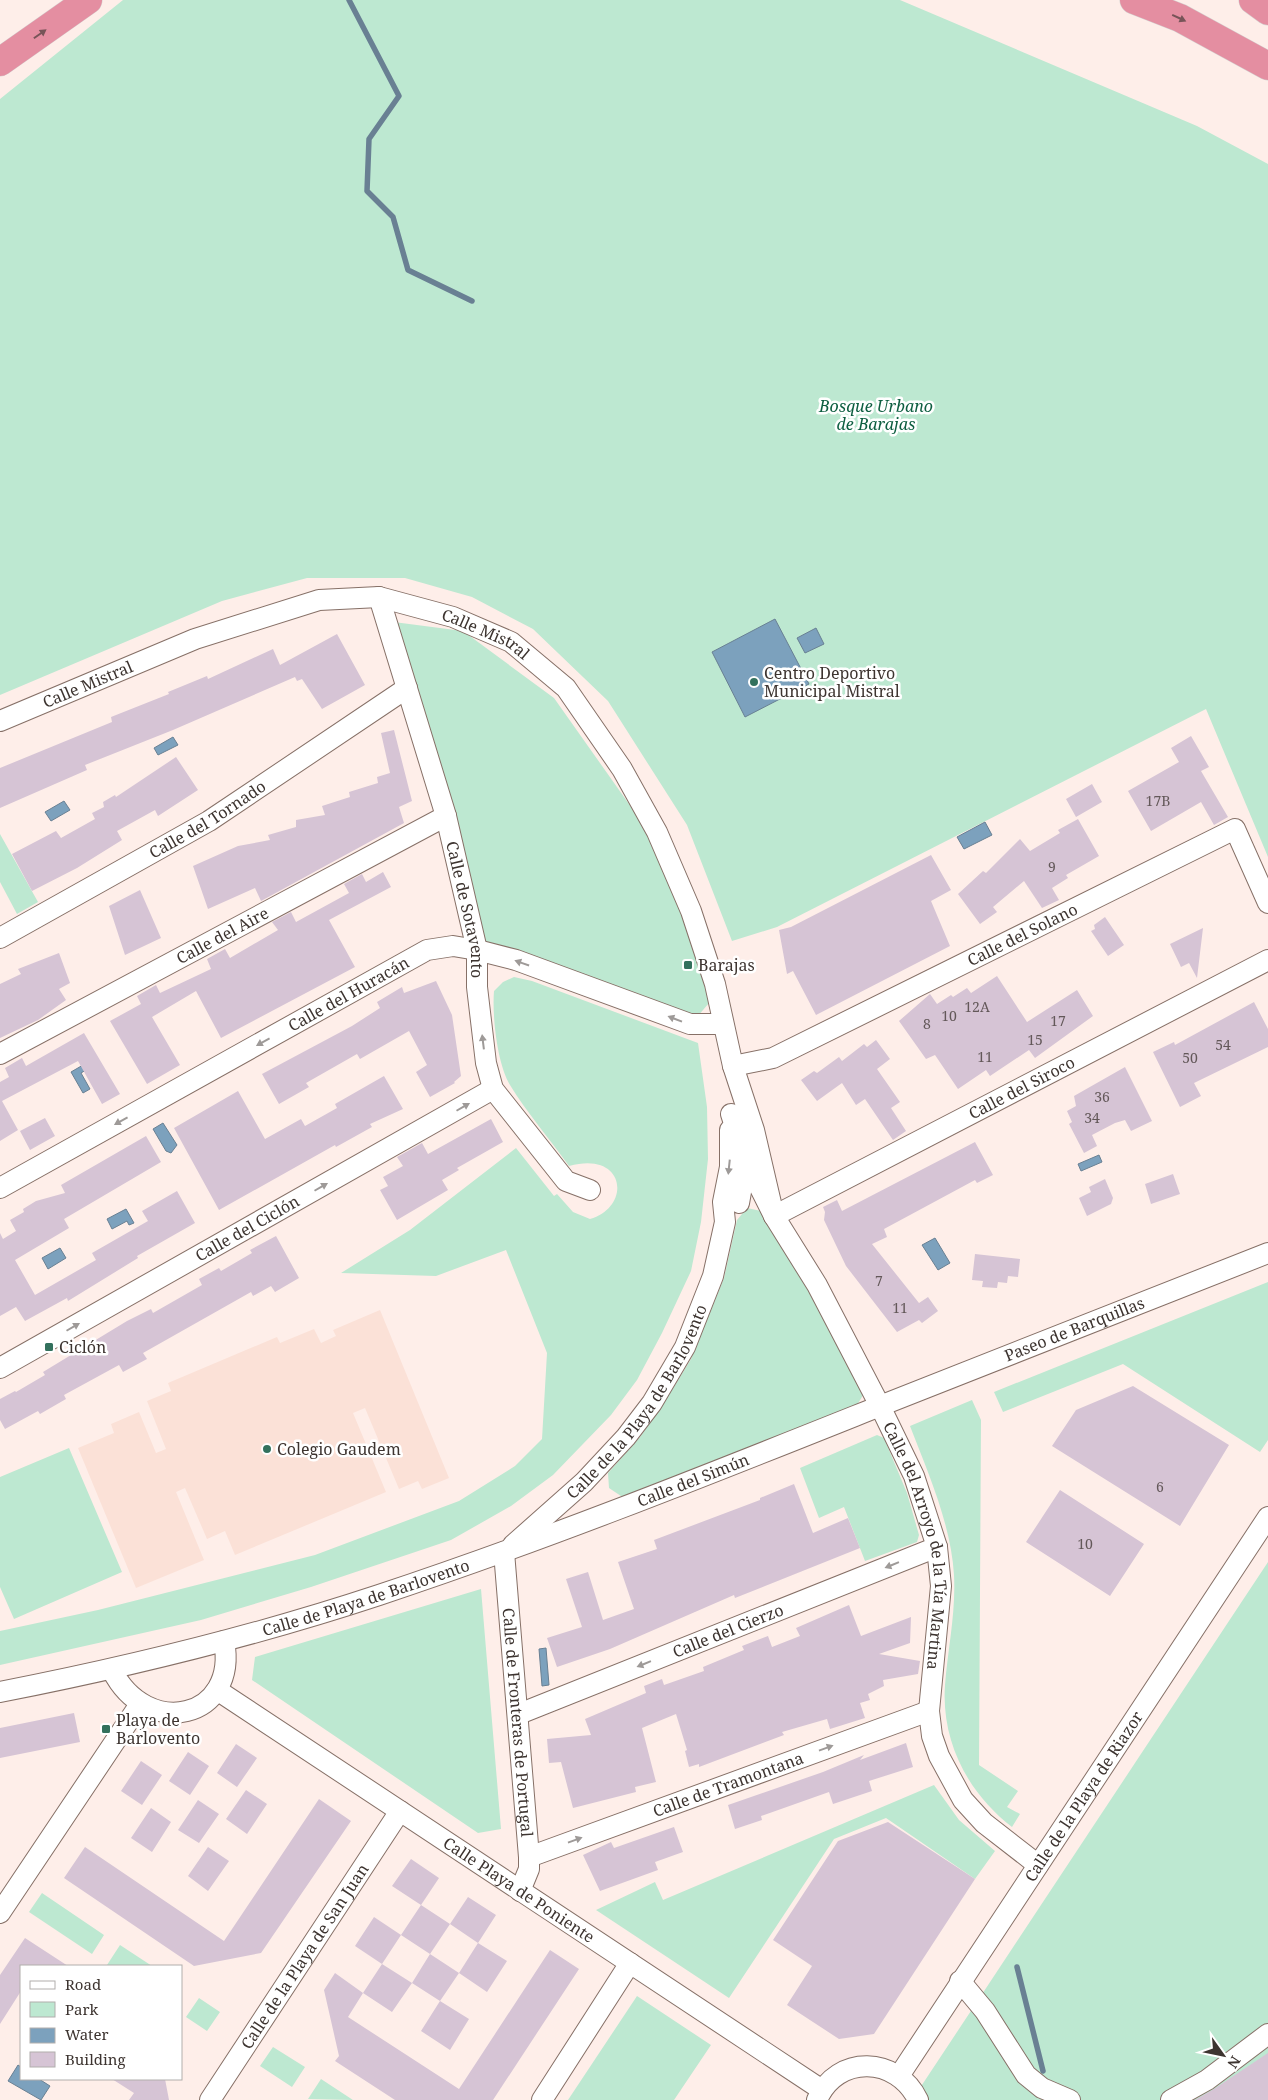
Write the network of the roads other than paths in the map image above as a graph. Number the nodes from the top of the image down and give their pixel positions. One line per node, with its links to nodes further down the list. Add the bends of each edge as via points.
1 (88, 0): 5 (highway, one-way to 1)
2 (1134, 0): 6 (highway, one-way to 6, via 1180,18)
3 (1253, 0): 4 (highway)
4 (1268, 11)
5 (0, 62)
6 (1268, 66)
7 (378, 597): 8 (street, Calle de Sotavento); 9 (street, Calle Mistral, via 319,600 195,639); 15 (street, Calle Mistral, via 453,617 511,642 566,688 622,769 657,832 707,958)
8 (407, 688): 10 (street, Calle de Sotavento); 12 (street, Calle del Tornado, via 208,821)
9 (0, 721)
10 (446, 816): 13 (street, Calle de Sotavento); 16 (street, Calle del Aire)
11 (1268, 903): 17 (street, Calle del Solano, via 1235,829 773,1058)
12 (0, 938)
13 (477, 950): 15 (street, Calle del Huracán, one-way to 13, via 690,1024 516,960); 18 (street, Calle de Sotavento, one-way to 13, via 486,1063 476,987); 22 (street, Calle del Huracán, one-way to 22, via 453,946 427,950)
14 (1268, 960): 25 (street, Calle del Siroco)
15 (722, 1024): 17 (street, Calle Mistral)
16 (0, 1054)
17 (733, 1066): 19 (street); 20 (street)
18 (493, 1089): 23 (street, Calle de Sotavento, via 566,1180); 28 (street, Calle del Ciclón, one-way to 18)
19 (730, 1114): 21 (street); 26 (street, one-way to 26, via 730,1167 723,1202)
20 (754, 1130): 21 (street); 25 (street)
21 (746, 1160): 24 (street); 25 (street)
22 (0, 1188)
23 (590, 1190)
24 (739, 1203): 25 (street, via 761,1200); 26 (street)
25 (774, 1216): 29 (street, Calle del Arroyo de la Tía Martina, via 817,1285)
26 (725, 1222): 32 (street, Calle de la Playa de Barlovento, via 713,1276 684,1347 652,1403 584,1482)
27 (1268, 1253): 29 (street, Paseo de Barquillas)
28 (0, 1368)
29 (880, 1406): 31 (street, Calle del Arroyo de la Tía Martina, via 914,1476); 32 (street, Calle del Simún, via 669,1492)
30 (1268, 1517): 42 (street, Calle de la Playa de Riazor)
31 (937, 1547): 38 (street, Calle del Arroyo de la Tía Martina, via 940,1594); 39 (street, Calle del Cierzo, one-way to 39)
32 (504, 1552): 33 (street, Calle de Playa de Barlovento, via 376,1596); 39 (street, Calle de Fronteras de Portugal)
33 (224, 1641): 34 (street, Calle de Playa de Barlovento); 35 (street, via 226,1666)
34 (112, 1670): 36 (street, Calle de Playa de Barlovento); 37 (street, via 118,1682)
35 (217, 1690): 37 (street, via 203,1703 176,1713 162,1713); 40 (street, Calle Playa de Poniente)
36 (0, 1692)
37 (140, 1704): 44 (street)
38 (929, 1711): 41 (street, Calle de Tramontana, one-way to 38); 42 (street, Calle del Arroyo de la Tía Martina, via 939,1756 963,1800 984,1823)
39 (519, 1714): 41 (street, Calle de Fronteras de Portugal)
40 (400, 1811): 43 (street, Calle Playa de Poniente); 50 (street, Calle de la Playa de San Juan)
41 (529, 1857): 43 (street, Calle de Fronteras de Portugal, via 529,1869)
42 (1038, 1865): 46 (street, Calle de la Playa de Riazor)
43 (520, 1891): 45 (street, Calle Playa de Poniente)
44 (0, 1913)
45 (630, 1963): 49 (street, Calle Playa de Poniente); 51 (street)
46 (960, 1981): 48 (street, Calle de la Playa de Riazor); 53 (street, via 985,2011 1026,2075 1042,2088)
47 (1268, 2034): 54 (street, via 1207,2080)
48 (899, 2076): 49 (street, via 879,2068 858,2067 831,2079); 52 (street, via 913,2089)
49 (819, 2095)
50 (210, 2100)
51 (542, 2100)
52 (918, 2100)
53 (1070, 2100)
54 (1171, 2100)

